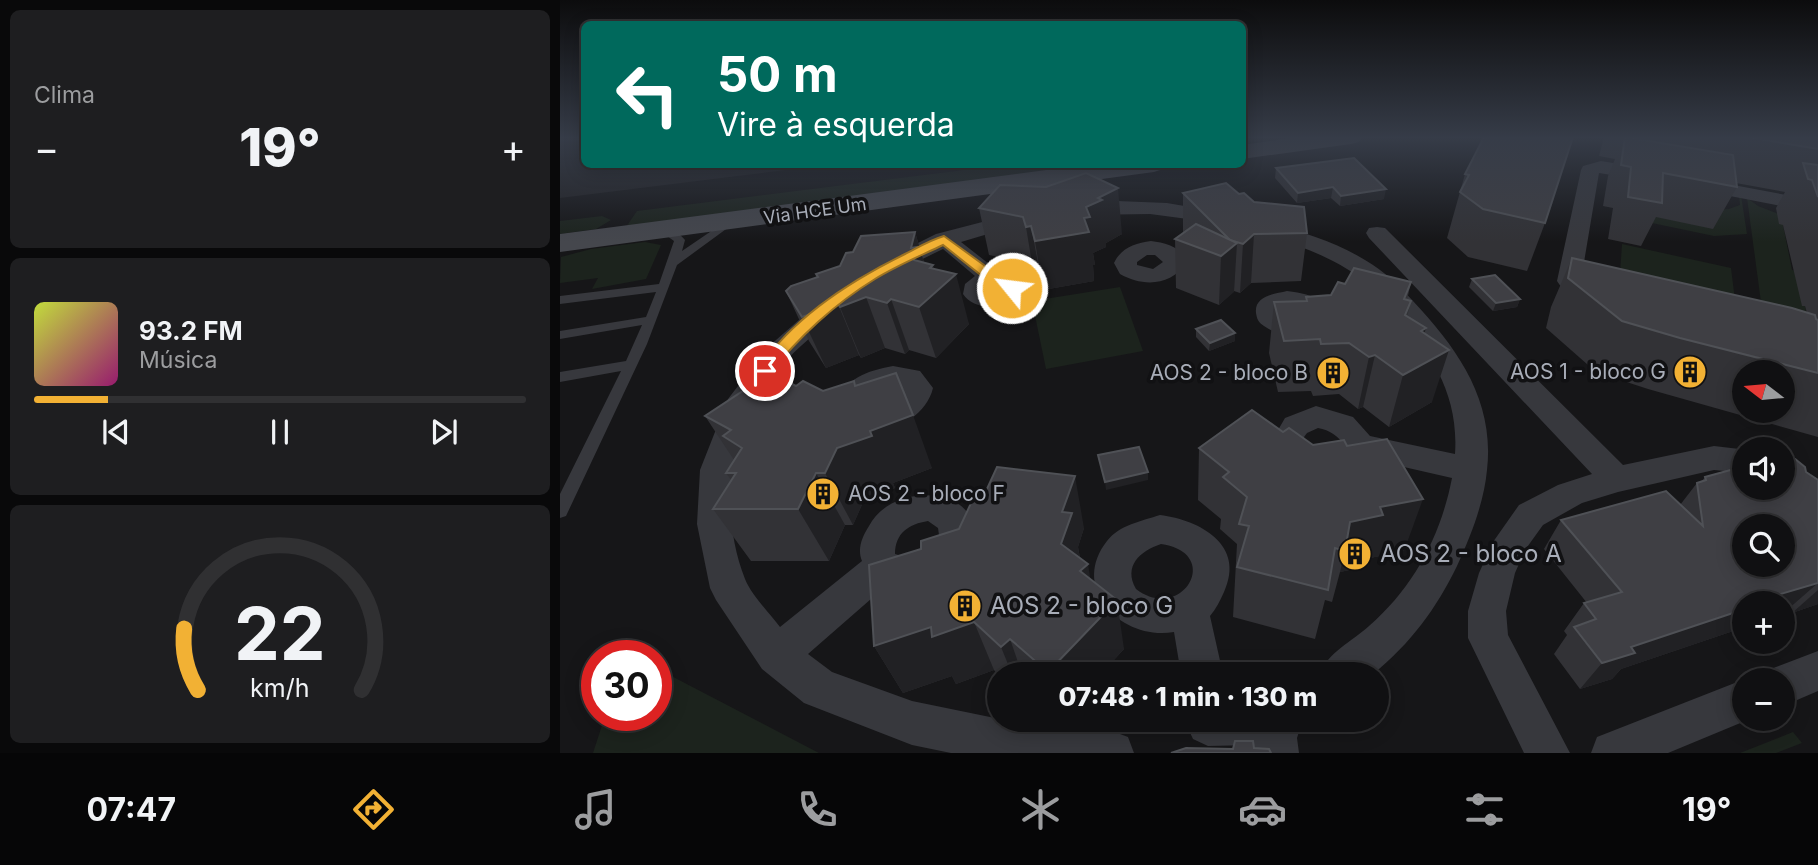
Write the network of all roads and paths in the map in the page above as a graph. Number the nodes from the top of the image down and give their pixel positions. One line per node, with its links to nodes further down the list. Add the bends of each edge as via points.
1 (913, 172): 7 (main road, Via HCE Um)
2 (1070, 172): 9 (main road, Via HCE Um)
3 (1590, 172): 20 (street, via 1569,281 1584,295)
4 (1634, 172): 6 (street)
5 (1162, 207): 13 (street, via 1127,205 1036,215); 15 (street); 29 (street, via 1291,236 1342,257 1346,293 1433,338 1461,387 1472,441)
6 (1818, 207)
7 (624, 209): 8 (main road, Via HCE Um); 12 (main road, via 618,222)
8 (560, 217)
9 (729, 222): 10 (main road, Via HCE Um); 16 (lane)
10 (667, 231): 12 (main road, Via HCE Um); 16 (lane, via 680,240)
11 (1377, 233): 30 (street)
12 (599, 237): 14 (main road, Via HCE Um)
13 (944, 239): 17 (street); 26 (street, via 824,310 778,353)
14 (560, 243)
15 (1161, 250)
16 (673, 263): 18 (lane)
17 (991, 277)
18 (663, 288): 19 (lane); 21 (lane)
19 (560, 300)
20 (1603, 302)
21 (649, 320): 22 (lane); 23 (lane)
22 (560, 335)
23 (629, 365): 24 (lane); 31 (lane)
24 (560, 377)
25 (776, 404): 26 (street)
26 (738, 406): 35 (street, via 716,470 714,524 729,588)
27 (1360, 445): 29 (street)
28 (1732, 460): 30 (street, via 1714,458)
29 (1471, 470): 37 (street, via 1452,542 1419,599)
30 (1617, 479): 42 (street, via 1570,494 1531,515 1511,542 1487,611 1488,638)
31 (565, 491): 32 (lane)
32 (560, 512)
33 (883, 566): 35 (street)
34 (1189, 609): 36 (street)
35 (776, 655): 41 (street, via 819,688 912,723 1029,747)
36 (1200, 662)
37 (1356, 662)
38 (1818, 671): 39 (street)
39 (1795, 680)
40 (1732, 705): 43 (street)
41 (1112, 753)
42 (1548, 753)
43 (1613, 753)

